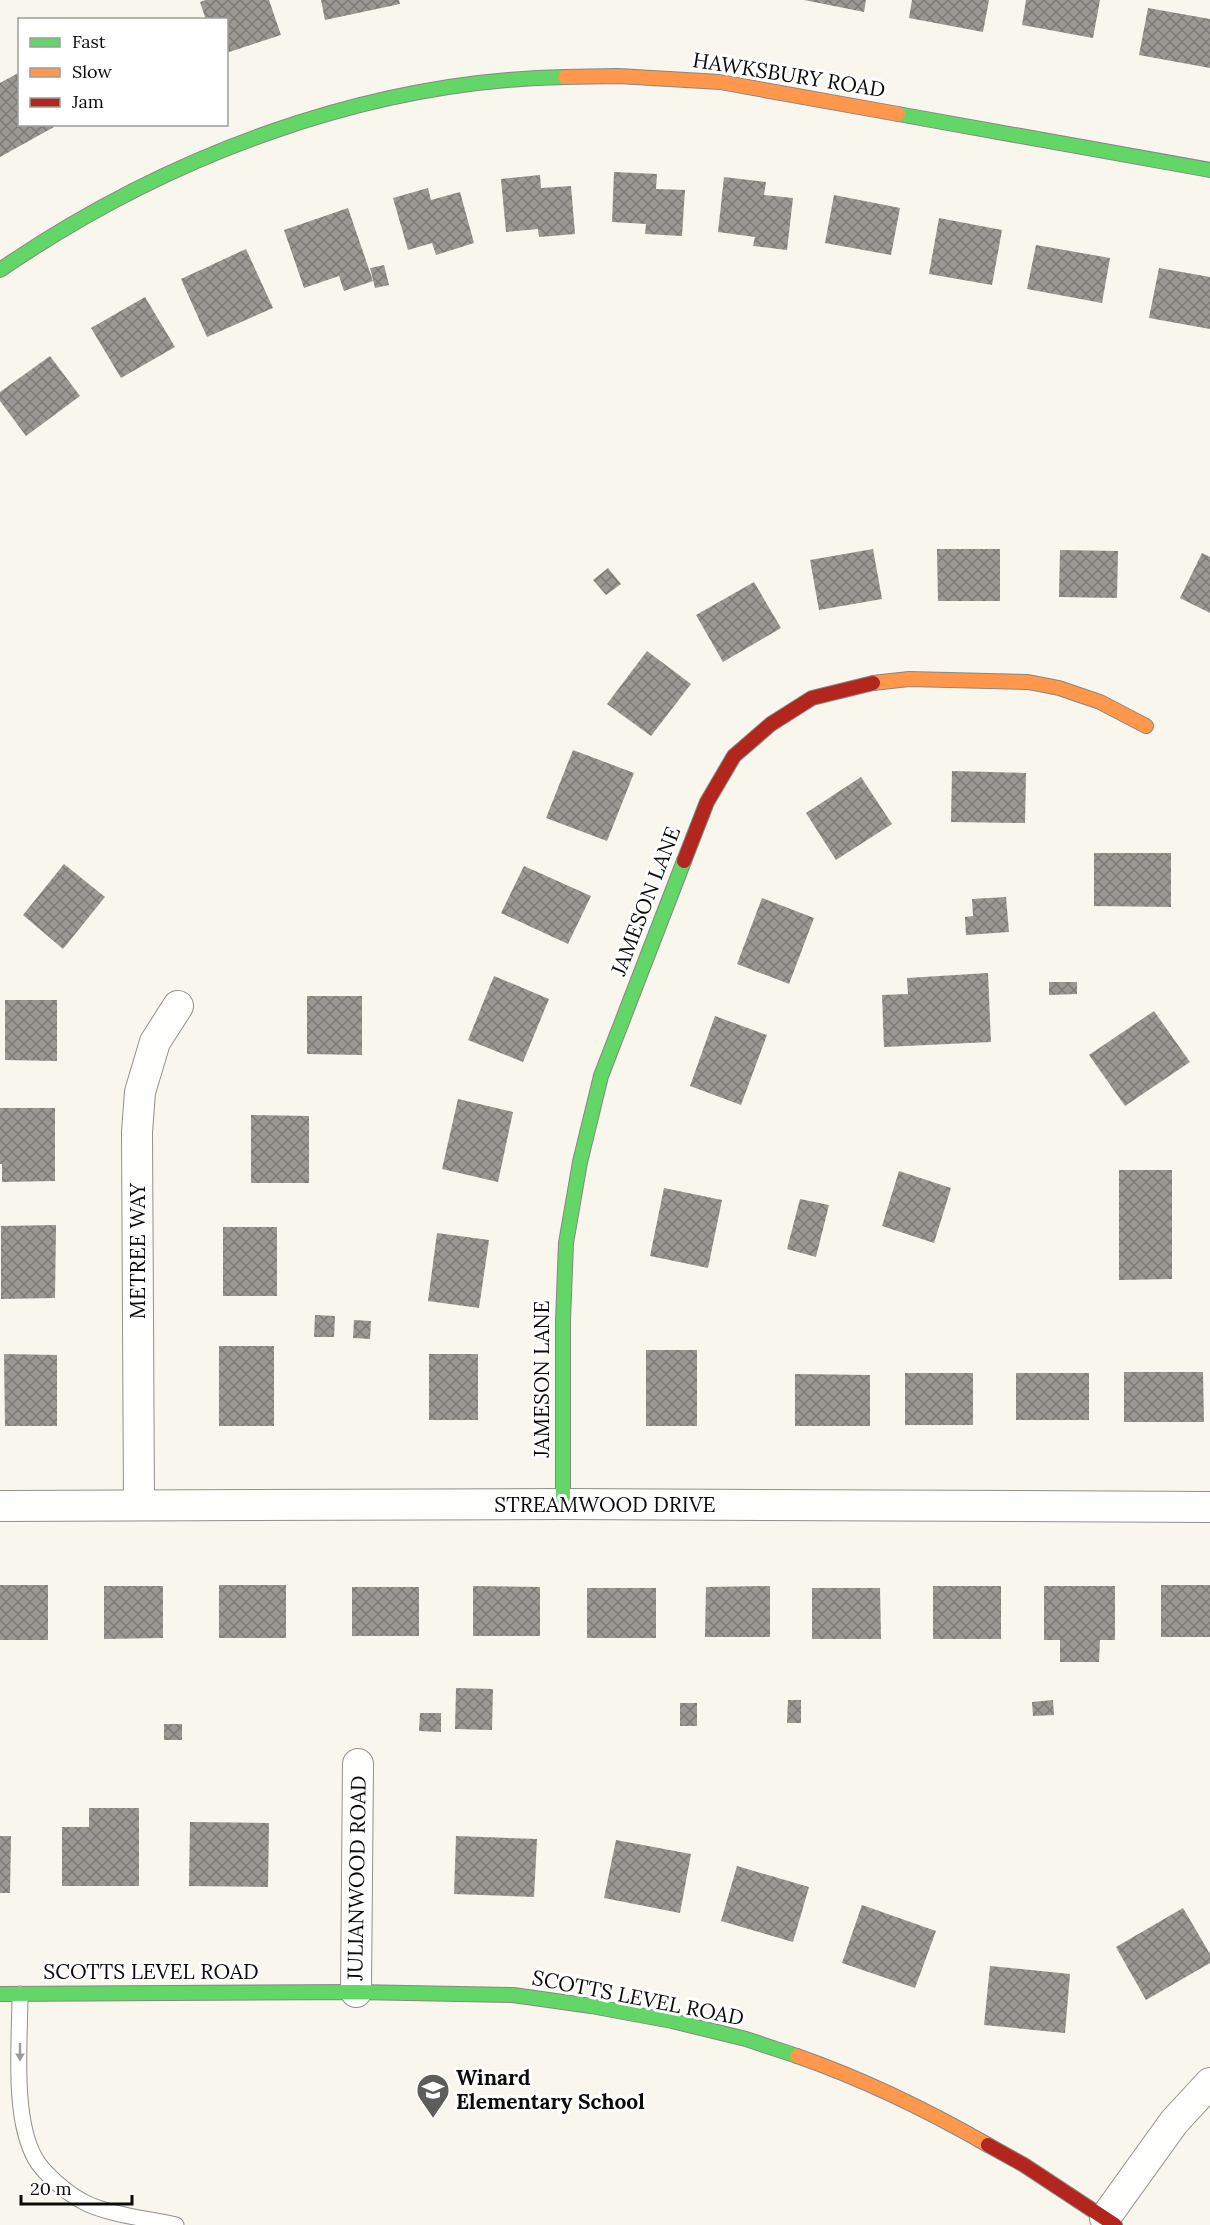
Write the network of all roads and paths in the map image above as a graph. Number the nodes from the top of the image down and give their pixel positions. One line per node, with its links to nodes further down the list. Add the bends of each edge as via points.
1 (1210, 170): 2 (street, HAWKSBURY ROAD, via 720,82 618,76 516,78 412,94 317,117 222,150 133,190 44,240)
2 (0, 270)
3 (1146, 726): 5 (street, JAMESON LANE, via 1100,702 1059,688 1028,682 909,679 860,685 812,698 771,724 734,756 707,802 602,1076 580,1162 566,1244)
4 (178, 1006): 6 (street, METREE WAY, via 155,1042 139,1102)
5 (563, 1504): 6 (street, STREAMWOOD DRIVE); 8 (street, STREAMWOOD DRIVE)
6 (139, 1505): 7 (street, STREAMWOOD DRIVE)
7 (0, 1506)
8 (1210, 1507)
9 (358, 1764): 10 (street, JULIANWOOD ROAD)
10 (356, 1992): 12 (street, SCOTTS LEVEL ROAD); 14 (street, SCOTTS LEVEL ROAD, via 513,1995 614,2010 746,2039 830,2068 937,2116 1024,2165)
11 (0, 1994): 12 (street, SCOTTS LEVEL ROAD)
12 (20, 1994): 15 (lane, one-way to 15, via 20,2097 25,2133 35,2159 56,2182 83,2202)
13 (1210, 2082): 14 (street, via 1174,2122)
14 (1106, 2223)
15 (176, 2225)

